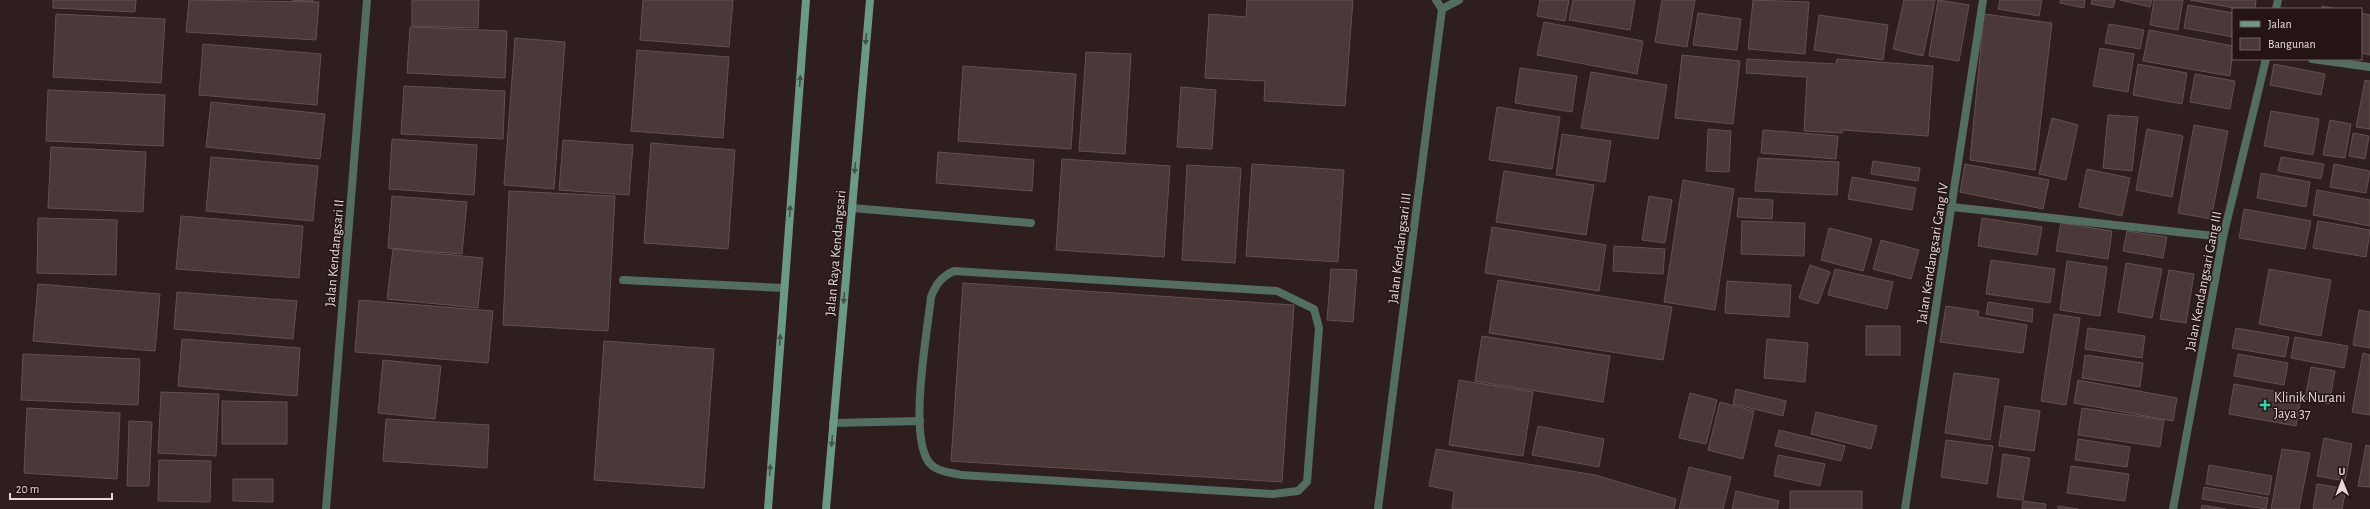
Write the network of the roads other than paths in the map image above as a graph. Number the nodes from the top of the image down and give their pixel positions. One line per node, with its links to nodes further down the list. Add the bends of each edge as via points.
1 (367, 0): 19 (street, Jalan Kendangsari II)
2 (806, 0): 16 (main road, one-way to 2)
3 (870, 0): 12 (main road, Jalan Raya Kendangsari, one-way to 12)
4 (1436, 0): 7 (street)
5 (1459, 0): 7 (street)
6 (1983, 0): 11 (street, Jalan Kendangsari Gang IV)
7 (1442, 9): 22 (street, Jalan Kendangsari III)
8 (2266, 60): 14 (street, Jalan Kendangsari Gang III)
9 (2319, 60): 10 (street)
10 (2370, 67)
11 (1952, 207): 14 (street); 23 (street, Jalan Kendangsari Gang IV)
12 (852, 208): 13 (street); 18 (main road, Jalan Raya Kendangsari, one-way to 18)
13 (1031, 223)
14 (2223, 237): 24 (street, Jalan Kendangsari Gang III)
15 (623, 280): 16 (street)
16 (784, 288): 20 (main road, one-way to 16)
17 (920, 421): 17 (street, via 923,450 929,462 937,469 962,474 1273,494 1298,490 1307,482 1319,328 1314,309 1277,291 954,271 943,276 935,286 931,298); 18 (street)
18 (833, 423): 21 (main road, Jalan Raya Kendangsari, one-way to 21)
19 (326, 509)
20 (768, 509)
21 (826, 509)
22 (1378, 509)
23 (1905, 509)
24 (2173, 509)

